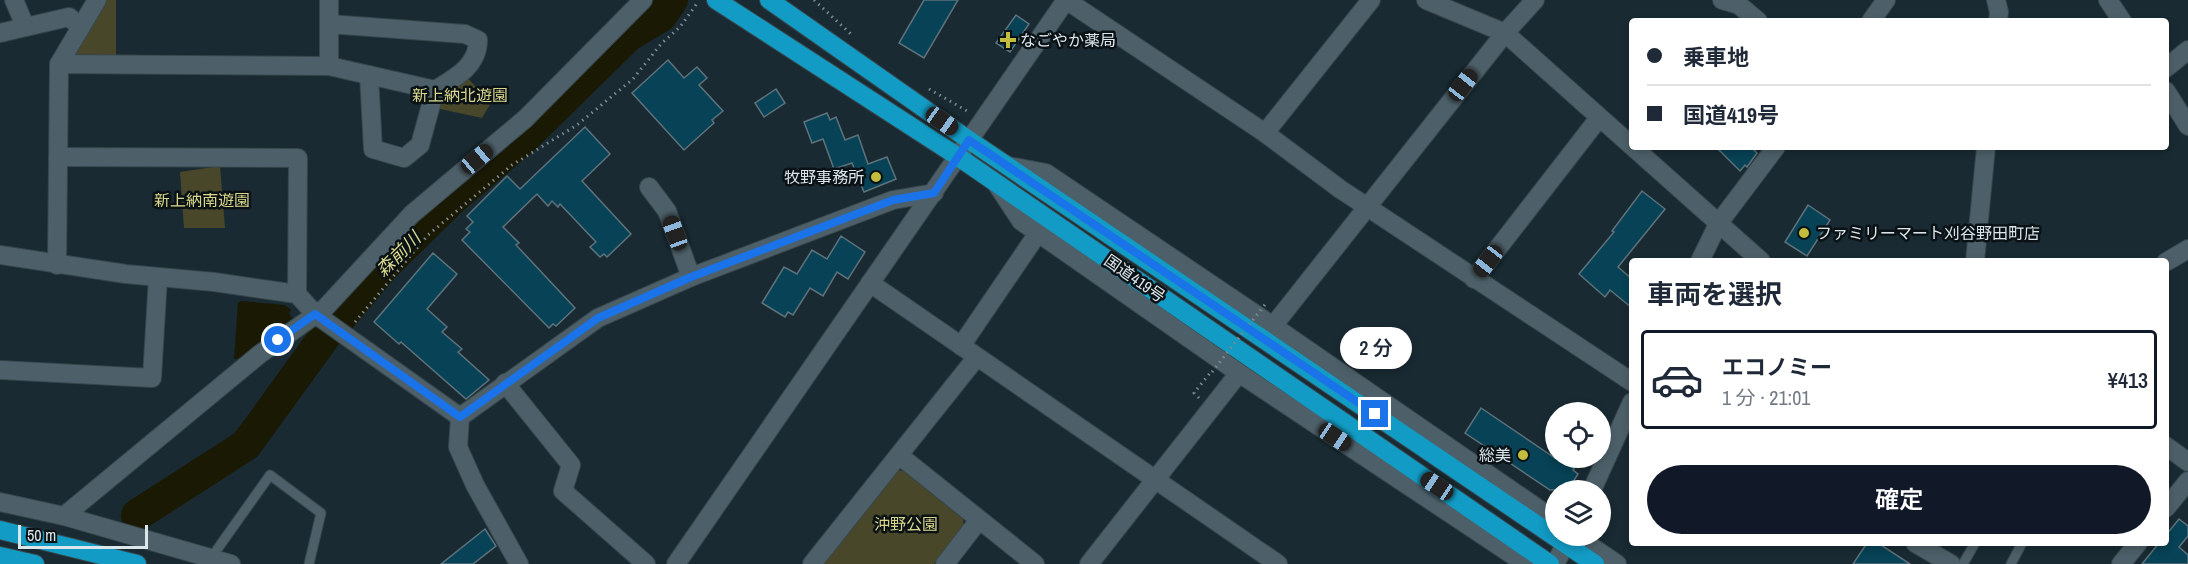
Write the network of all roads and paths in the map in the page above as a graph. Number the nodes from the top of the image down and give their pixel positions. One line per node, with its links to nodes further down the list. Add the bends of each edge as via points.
1 (14, 0): 22 (street)
2 (98, 0): 23 (street)
3 (329, 0): 21 (street)
4 (643, 0): 66 (street, via 525,118 412,214)
5 (700, 0): 68 (path, via 633,79 577,125 512,165 428,235)
6 (716, 0): 44 (highway, 国道419号)
7 (769, 0): 39 (highway, 国道419号)
8 (814, 0): 26 (path)
9 (1066, 0): 38 (street); 39 (street)
10 (1371, 0): 38 (street)
11 (1426, 0): 25 (street)
12 (1535, 0): 25 (street)
13 (1722, 0): 17 (street, via 1739,5)
14 (1886, 0): 18 (street)
15 (1996, 0): 19 (street)
16 (2108, 0): 20 (street)
17 (1754, 18)
18 (1873, 18)
19 (1998, 18)
20 (2120, 18)
21 (329, 24): 29 (street); 33 (street, via 465,34 478,40 478,52 463,73)
22 (25, 26): 23 (street, via 69,17); 24 (street)
23 (81, 27): 28 (street)
24 (0, 33)
25 (1505, 33): 36 (street); 50 (street)
26 (854, 36)
27 (2188, 50): 30 (street)
28 (59, 64): 29 (street); 45 (street)
29 (329, 66): 31 (street)
30 (2169, 66)
31 (369, 75): 33 (street); 33 (street, via 373,148 404,158 420,145)
32 (927, 87): 35 (path)
33 (435, 90)
34 (2169, 96): 37 (street)
35 (969, 113)
36 (1599, 118): 40 (street); 62 (street)
37 (2188, 126)
38 (1264, 133): 50 (street)
39 (969, 140): 44 (street); 46 (highway, 国道419号)
40 (1629, 145)
41 (1635, 150): 51 (street)
42 (1774, 150): 51 (street)
43 (1986, 150): 57 (street)
44 (957, 156): 47 (highway, 国道419号); 49 (street)
45 (58, 157): 59 (street); 64 (street, via 297,158)
46 (1008, 166): 67 (street, via 1047,173); 89 (highway, 国道419号)
47 (995, 182): 52 (street, via 1021,221); 114 (highway, 国道419号)
48 (649, 188): 61 (street, via 667,211)
49 (934, 193): 61 (street, via 893,200); 63 (street)
50 (1367, 207): 62 (street); 67 (street)
51 (1718, 224): 55 (street); 56 (street)
52 (1038, 233): 69 (street); 73 (street)
53 (2188, 249): 58 (street)
54 (0, 255): 59 (street)
55 (1701, 258)
56 (1758, 258)
57 (1975, 258)
58 (2169, 260)
59 (57, 265): 60 (street)
60 (158, 277): 64 (street); 71 (street, via 152,378)
61 (691, 277): 75 (street, via 598,318)
62 (1474, 279): 74 (street)
63 (870, 283): 69 (street); 107 (street)
64 (297, 294): 66 (street)
65 (1267, 302): 72 (path, bridge)
66 (319, 316): 68 (street); 87 (street, via 260,354)
67 (1273, 326): 86 (street)
68 (343, 334): 77 (street)
69 (961, 346): 70 (street)
70 (976, 358): 79 (street); 81 (street)
71 (0, 370)
72 (1212, 372)
73 (1239, 373): 81 (street); 113 (street)
74 (1629, 380)
75 (505, 383): 77 (street); 106 (street, via 570,465 563,491)
76 (1629, 409): 82 (street)
77 (460, 417): 105 (street, via 458,447)
78 (2169, 448): 80 (street)
79 (900, 456): 88 (street); 108 (street)
80 (2188, 462)
81 (1156, 479): 100 (street); 111 (street)
82 (1597, 480)
83 (2188, 481): 85 (street)
84 (0, 502): 87 (street)
85 (2169, 504)
86 (1545, 513)
87 (64, 516): 99 (street)
88 (979, 520): 109 (street); 110 (street)
89 (1545, 521)
90 (0, 530): 102 (highway)
91 (1566, 546): 115 (street)
92 (1578, 546): 116 (highway, 国道419号)
93 (1585, 546): 117 (street)
94 (1920, 546): 118 (street)
95 (1973, 546): 119 (lane)
96 (2020, 546): 120 (lane)
97 (2136, 546): 121 (street)
98 (0, 556): 101 (highway)
99 (211, 558): 103 (street); 104 (lane, via 270,476 321,513)
100 (1254, 558): 112 (street)
101 (35, 564)
102 (137, 564)
103 (231, 564)
104 (309, 564)
105 (519, 564)
106 (646, 564)
107 (676, 564)
108 (812, 564)
109 (945, 564)
110 (1035, 564)
111 (1089, 564)
112 (1278, 564)
113 (1526, 564)
114 (1550, 564)
115 (1555, 564)
116 (1595, 564)
117 (1617, 564)
118 (1951, 564)
119 (1963, 564)
120 (2011, 564)
121 (2121, 564)

